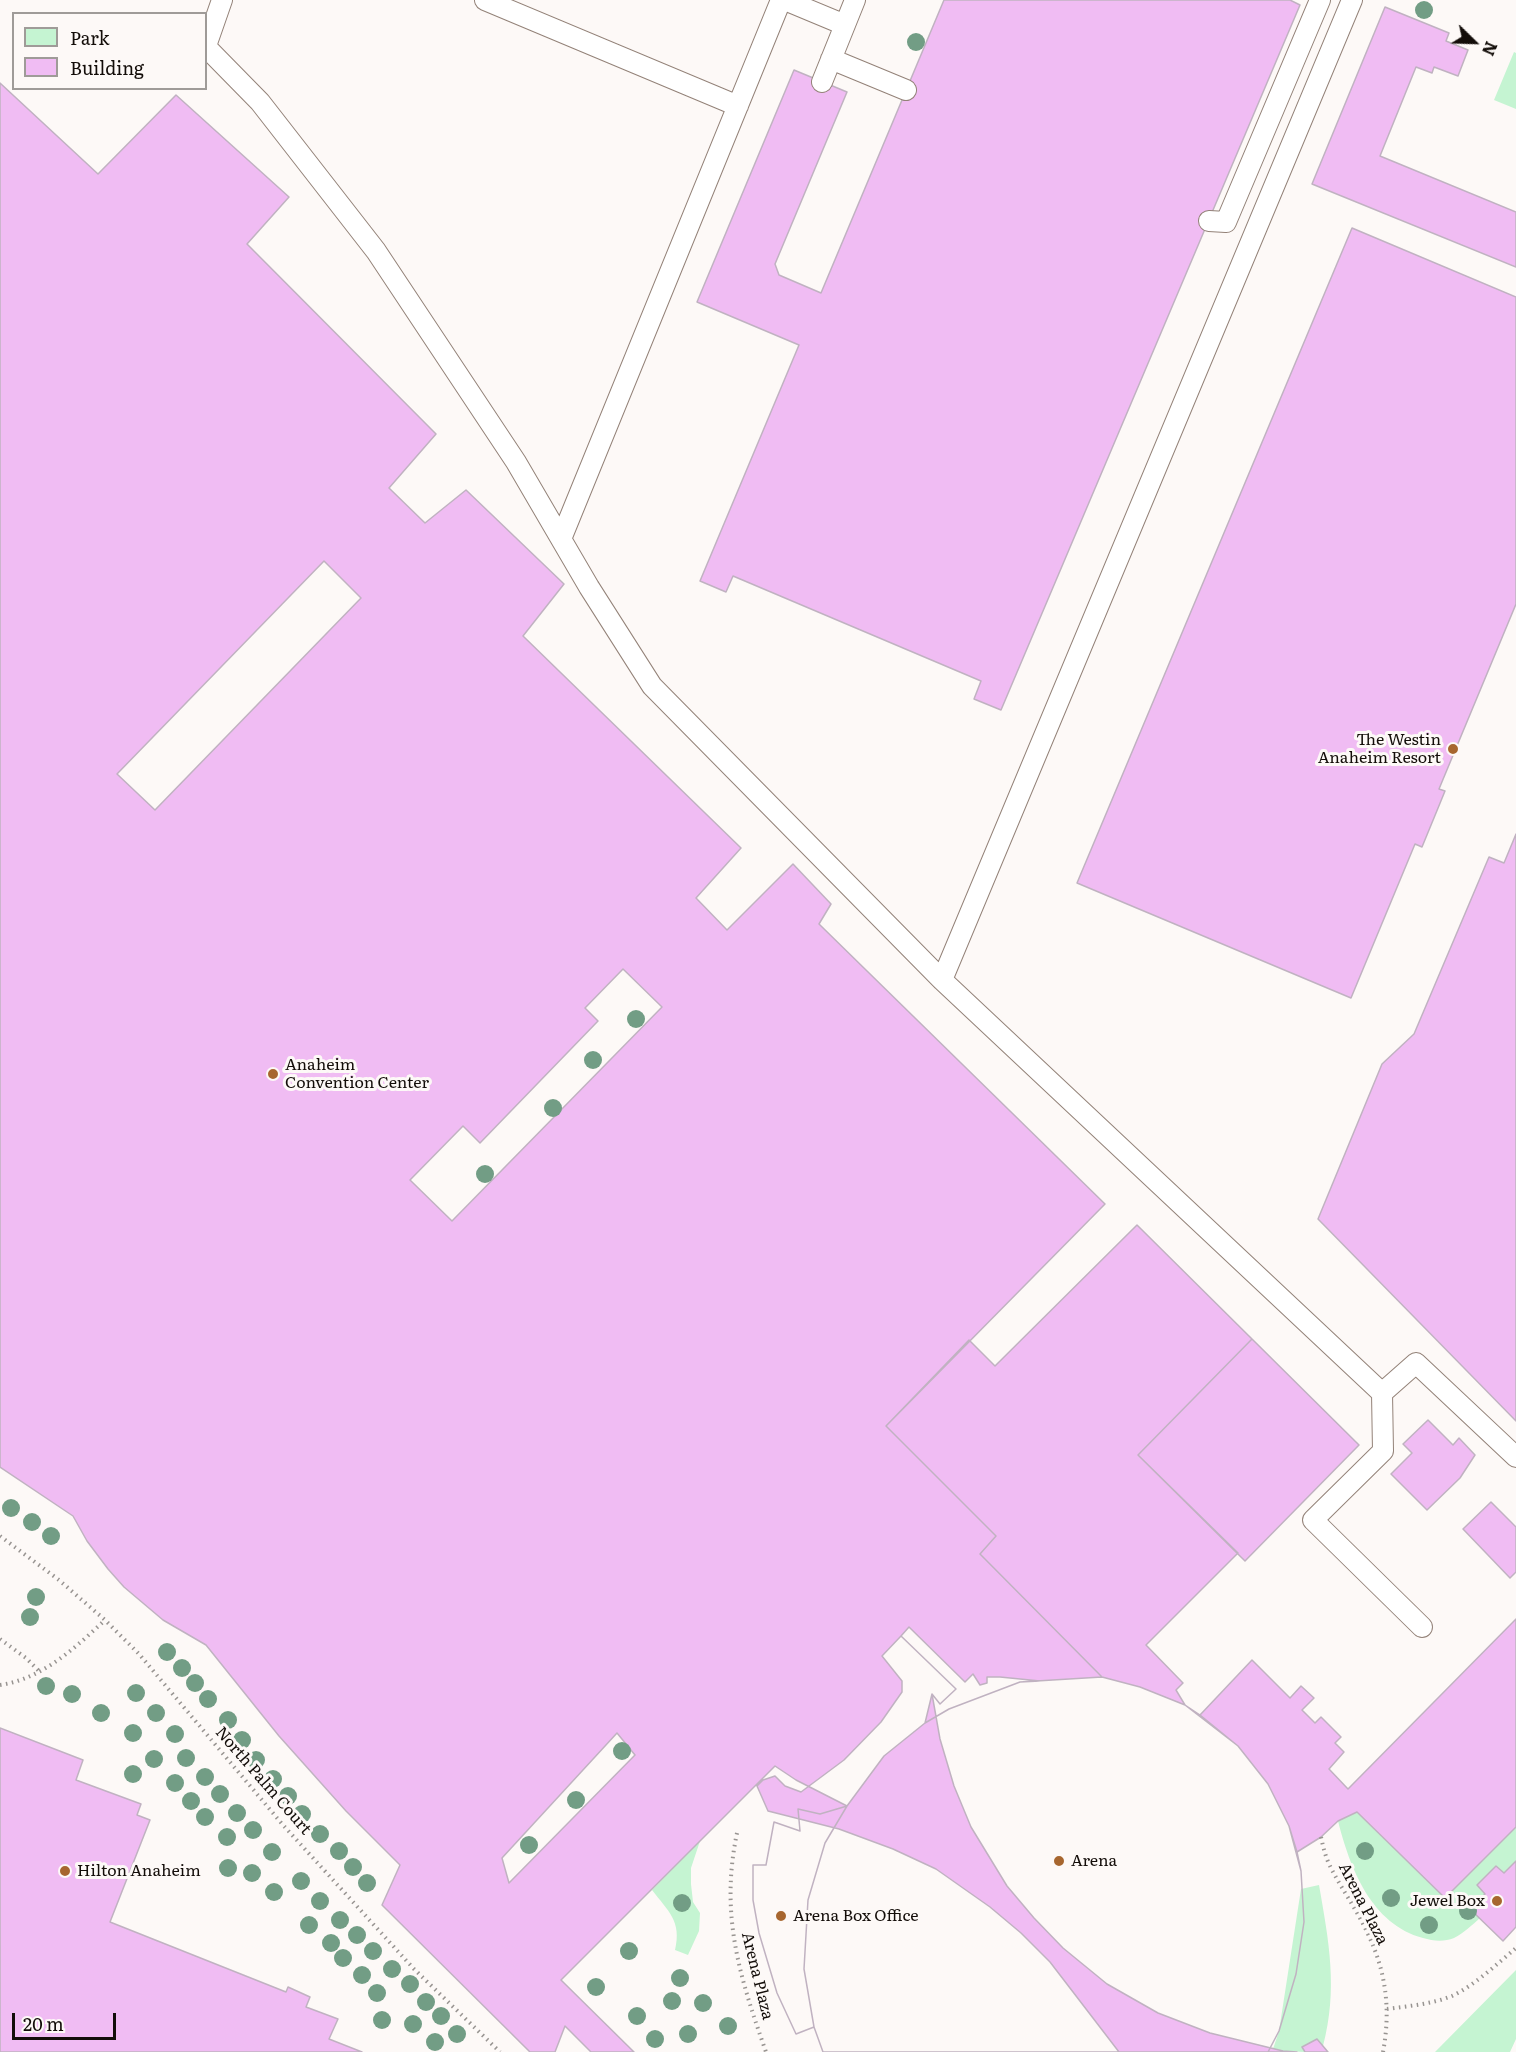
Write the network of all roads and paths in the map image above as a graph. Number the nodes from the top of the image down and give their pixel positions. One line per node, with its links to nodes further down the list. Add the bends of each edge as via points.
1 (222, 0): 8 (lane)
2 (485, 0): 13 (lane)
3 (783, 0): 7 (lane); 13 (lane)
4 (855, 0): 7 (lane)
5 (1320, 0): 14 (lane, via 1226,222)
6 (1352, 0): 16 (lane)
7 (845, 25): 10 (lane)
8 (207, 43)
9 (207, 47): 15 (lane, via 260,102 376,251 516,462)
10 (831, 59): 11 (lane); 12 (lane)
11 (822, 82)
12 (906, 90)
13 (738, 106): 15 (lane)
14 (1209, 221)
15 (561, 539): 16 (lane, via 651,686)
16 (942, 980): 17 (lane)
17 (1382, 1393): 18 (lane, via 1416,1363); 21 (lane, via 1383,1451 1313,1520)
18 (1516, 1457)
19 (0, 1536): 20 (path, North Palm Court)
20 (105, 1620): 23 (path, via 74,1649); 29 (path, North Palm Court, via 414,1969)
21 (1422, 1627)
22 (0, 1639): 23 (path)
23 (40, 1672): 24 (path)
24 (0, 1686)
25 (737, 1833): 30 (path, Arena Plaza, via 731,1861 733,1941)
26 (1321, 1837): 28 (path, Arena Plaza, via 1328,1862 1367,1932 1380,1965)
27 (1516, 1948): 28 (path, via 1452,1995 1425,2004)
28 (1387, 2009): 31 (path, Arena Plaza)
29 (500, 2052)
30 (766, 2052)
31 (1383, 2052)

